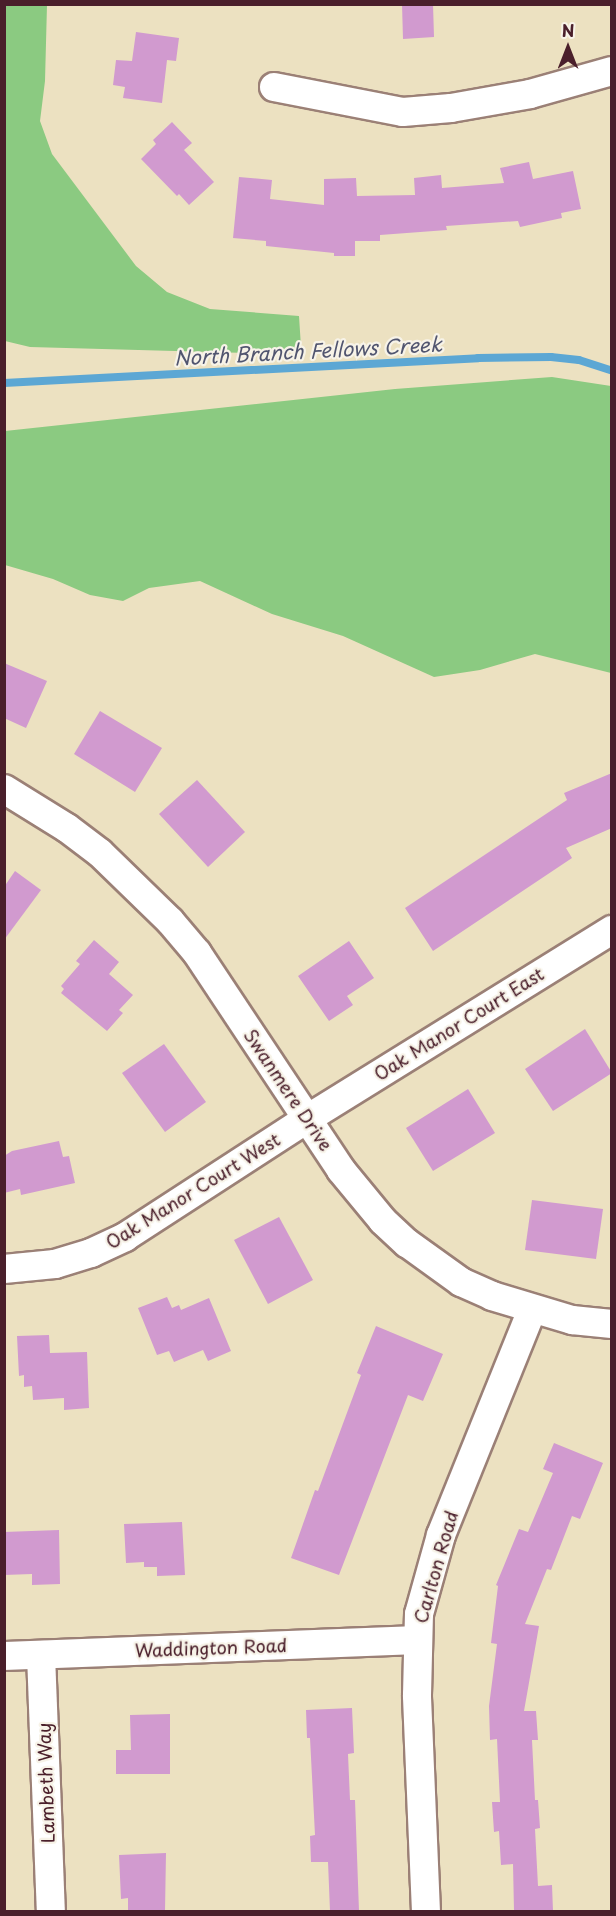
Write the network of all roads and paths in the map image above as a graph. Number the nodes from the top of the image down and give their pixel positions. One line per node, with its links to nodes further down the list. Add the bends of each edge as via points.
1 (612, 71): 2 (street, via 530,94 403,112)
2 (274, 87)
3 (4, 789): 5 (street, Swanmere Drive, via 100,853 170,921 196,953)
4 (612, 930): 5 (street, Oak Manor Court East)
5 (307, 1119): 6 (street, Oak Manor Court West, via 125,1238 55,1264); 7 (street, Swanmere Drive, via 361,1197 407,1243 461,1281)
6 (4, 1269)
7 (532, 1310): 8 (street, Swanmere Drive); 9 (street, Carlton Road, via 441,1535 419,1614)
8 (612, 1324)
9 (417, 1640): 10 (street, Waddington Road); 13 (street, Carlton Road)
10 (40, 1655): 11 (street, Waddington Road); 12 (street, Lambeth Way)
11 (4, 1656)
12 (51, 1911)
13 (426, 1911)

